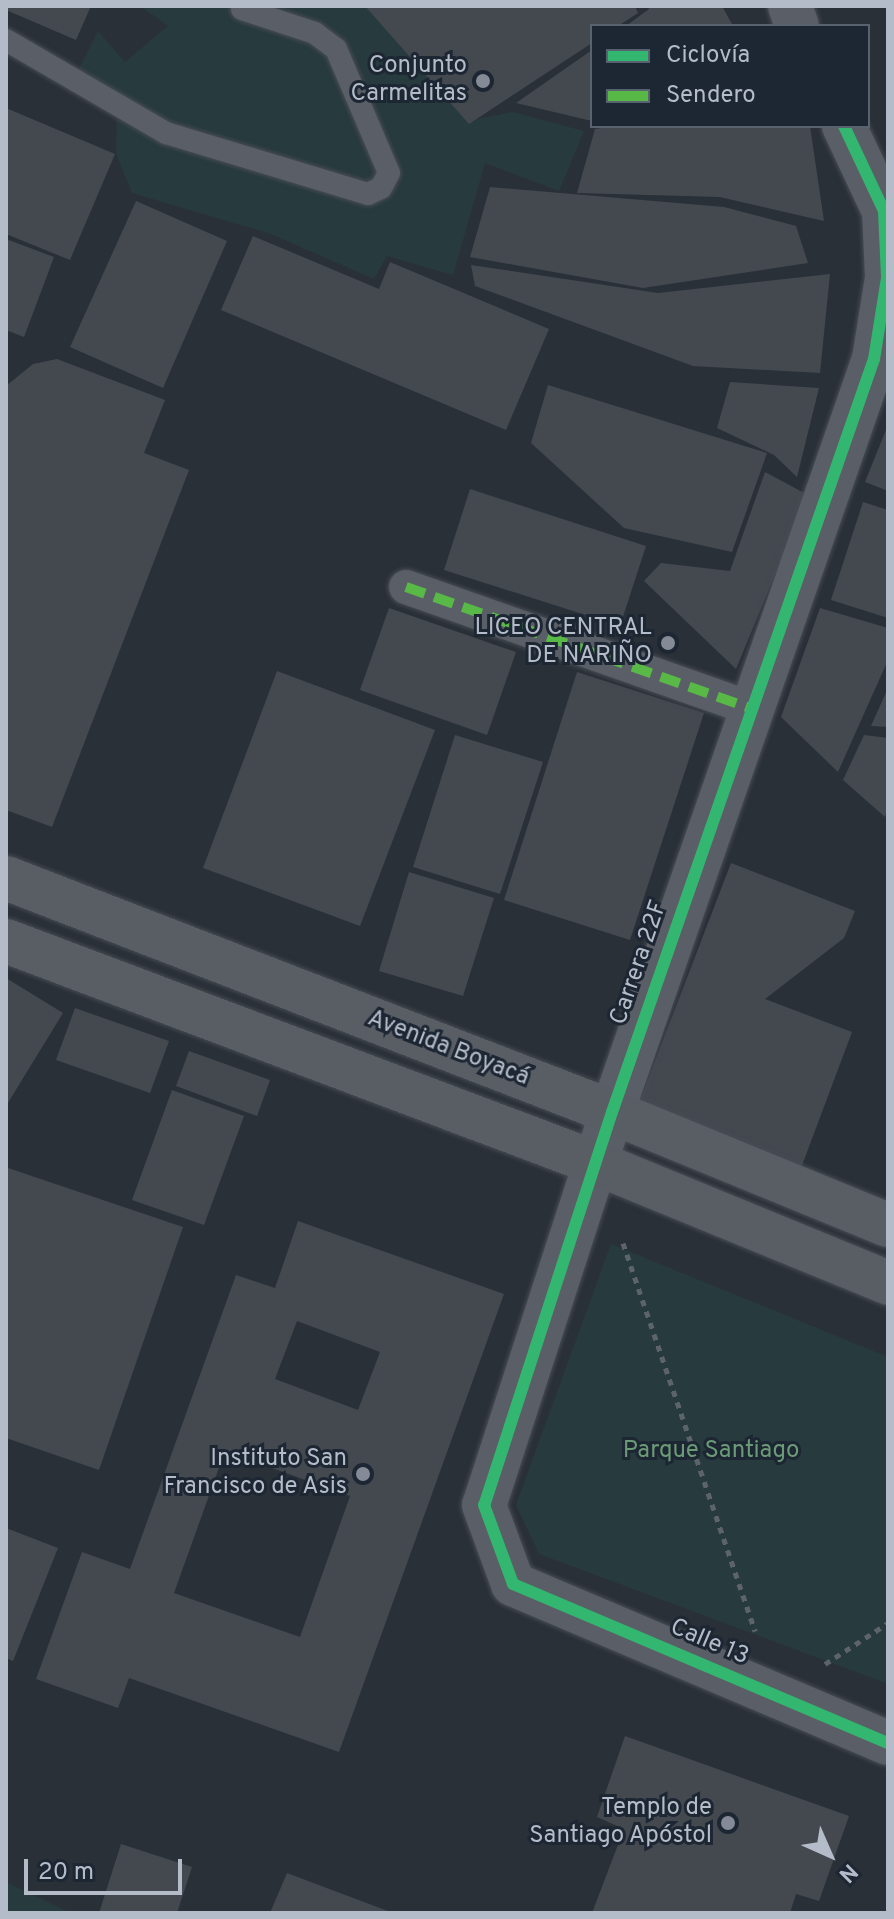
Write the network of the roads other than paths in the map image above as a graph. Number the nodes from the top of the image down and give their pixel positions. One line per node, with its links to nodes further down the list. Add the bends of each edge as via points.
1 (242, 9): 2 (lane, via 315,33 336,49 389,173 381,188 368,194 166,133)
2 (6, 40)
3 (845, 128): 4 (street, Carrera 22F, via 884,211 887,278)
4 (881, 362): 6 (street, Carrera 22F)
5 (406, 587): 6 (street)
6 (752, 709): 9 (street, Carrera 22F)
7 (6, 878): 9 (main road, Avenida Boyacá)
8 (6, 941): 10 (main road)
9 (612, 1112): 10 (street, Carrera 22F); 11 (main road, Avenida Boyacá)
10 (596, 1163): 12 (main road); 13 (street, Carrera 22F, via 484,1505)
11 (888, 1225)
12 (888, 1283)
13 (513, 1584): 14 (street, Calle 13)
14 (888, 1743)

